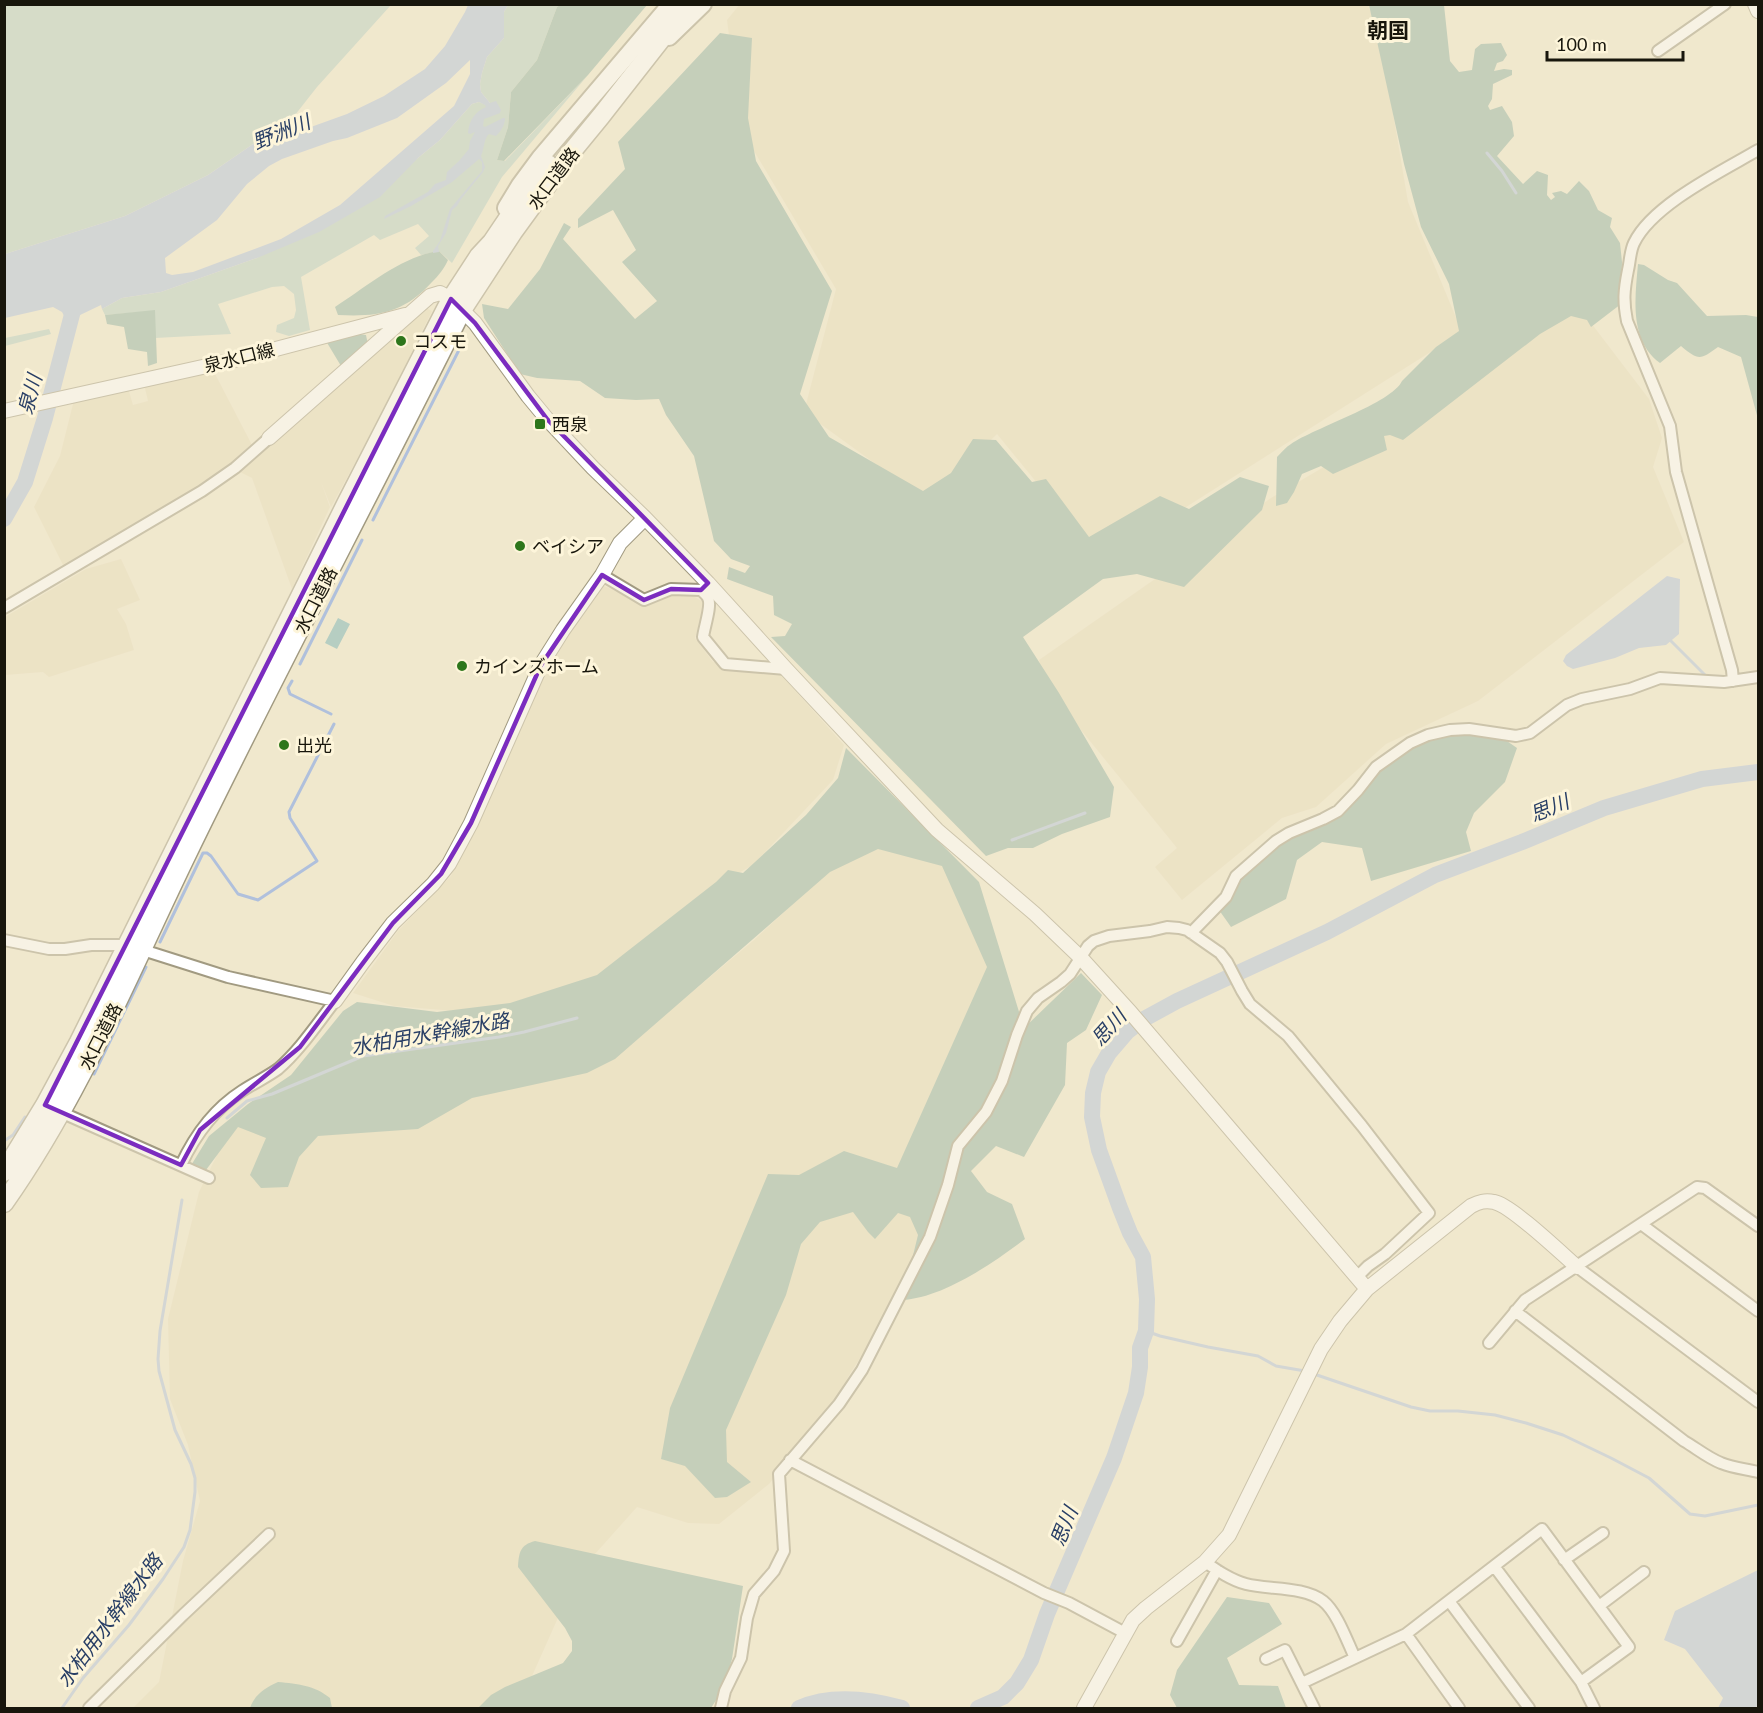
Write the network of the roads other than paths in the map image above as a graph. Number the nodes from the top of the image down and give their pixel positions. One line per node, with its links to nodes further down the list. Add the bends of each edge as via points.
1 (671, 4): 11 (main road, via 540,158 486,239)
2 (687, 4): 7 (highway, 水口道路)
3 (703, 4): 9 (main road)
4 (1725, 4): 8 (street)
5 (1755, 4): 6 (street)
6 (1758, 11)
7 (670, 25): 9 (highway, 水口道路); 11 (highway, 水口道路, via 661,30 580,123)
8 (1658, 51)
9 (626, 83): 12 (highway, 水口道路)
10 (1758, 150): 22 (street, via 1680,197 1642,229 1633,245 1624,302 1627,321 1670,426 1676,472)
11 (480, 256): 12 (highway, 水口道路)
12 (457, 305): 13 (street, 泉水口線, via 440,294 429,296); 16 (street, via 547,419); 25 (highway, 水口道路, via 379,440)
13 (407, 314): 14 (street, 泉水口線, via 234,360); 15 (street)
14 (4, 411)
15 (269, 438): 19 (street, via 202,491)
16 (645, 518): 17 (street, via 620,543); 18 (street)
17 (602, 575): 18 (street, via 644,600 671,589); 27 (street, via 541,665 449,864 393,923)
18 (705, 586): 20 (street); 20 (street, via 710,607 703,637 725,664)
19 (4, 608)
20 (786, 669): 26 (street, via 938,830)
21 (1758, 677): 22 (street)
22 (1733, 681): 23 (street, via 1660,678 1566,705 1530,733 1516,736 1450,730 1410,743 1376,767 1338,811 1276,841 1236,876 1227,897)
23 (1191, 933): 26 (street, via 1167,927 1109,936 1094,941); 36 (street, via 1220,953 1250,1004 1288,1036 1429,1213)
24 (4, 940): 25 (street, via 49,949 91,945)
25 (134, 947): 27 (street, via 228,977); 28 (highway, 水口道路, via 79,1042)
26 (1081, 958): 36 (street); 42 (street, via 1070,974 1038,998 1028,1011 986,1112 958,1146 930,1237 862,1370 840,1404)
27 (335, 1001): 29 (street, via 300,1047 277,1069 239,1092 200,1130)
28 (53, 1109): 29 (street); 30 (highway, 水口道路); 32 (highway, 水口道路, via 24,1176)
29 (181, 1165): 31 (street)
30 (4, 1172)
31 (209, 1178)
32 (4, 1203)
33 (1641, 1224): 34 (street, via 1697,1187 1705,1188); 35 (street); 39 (street)
34 (1758, 1226)
35 (1576, 1267): 37 (street, via 1513,1212 1497,1202 1483,1200); 38 (street, via 1525,1300); 41 (street)
36 (1357, 1277): 37 (street)
37 (1367, 1289): 47 (street, via 1321,1349)
38 (1515, 1311): 40 (street); 43 (street, via 1684,1441 1718,1462)
39 (1758, 1311)
40 (1489, 1343)
41 (1758, 1402)
42 (790, 1460): 52 (street); 60 (street, via 780,1474 784,1551 774,1571 754,1594 741,1658)
43 (1758, 1472)
44 (1604, 1533): 46 (street)
45 (269, 1534): 59 (street)
46 (1564, 1560): 48 (street, via 1542,1529); 51 (street)
47 (1211, 1566): 52 (street, via 1146,1608); 54 (street); 55 (street, via 1245,1584 1308,1593 1324,1602)
48 (1494, 1566): 50 (street); 57 (street)
49 (1644, 1572): 51 (street)
50 (1449, 1601): 53 (street); 64 (street)
51 (1599, 1606): 57 (street, via 1629,1647)
52 (1125, 1633): 61 (street)
53 (1406, 1634): 55 (street); 63 (street)
54 (1177, 1641)
55 (1355, 1658): 58 (street)
56 (1266, 1659): 58 (street, via 1286,1650)
57 (1581, 1682): 65 (street)
58 (1302, 1683): 62 (street)
59 (89, 1708)
60 (721, 1708)
61 (1084, 1708)
62 (1314, 1708)
63 (1459, 1708)
64 (1528, 1708)
65 (1594, 1708)

